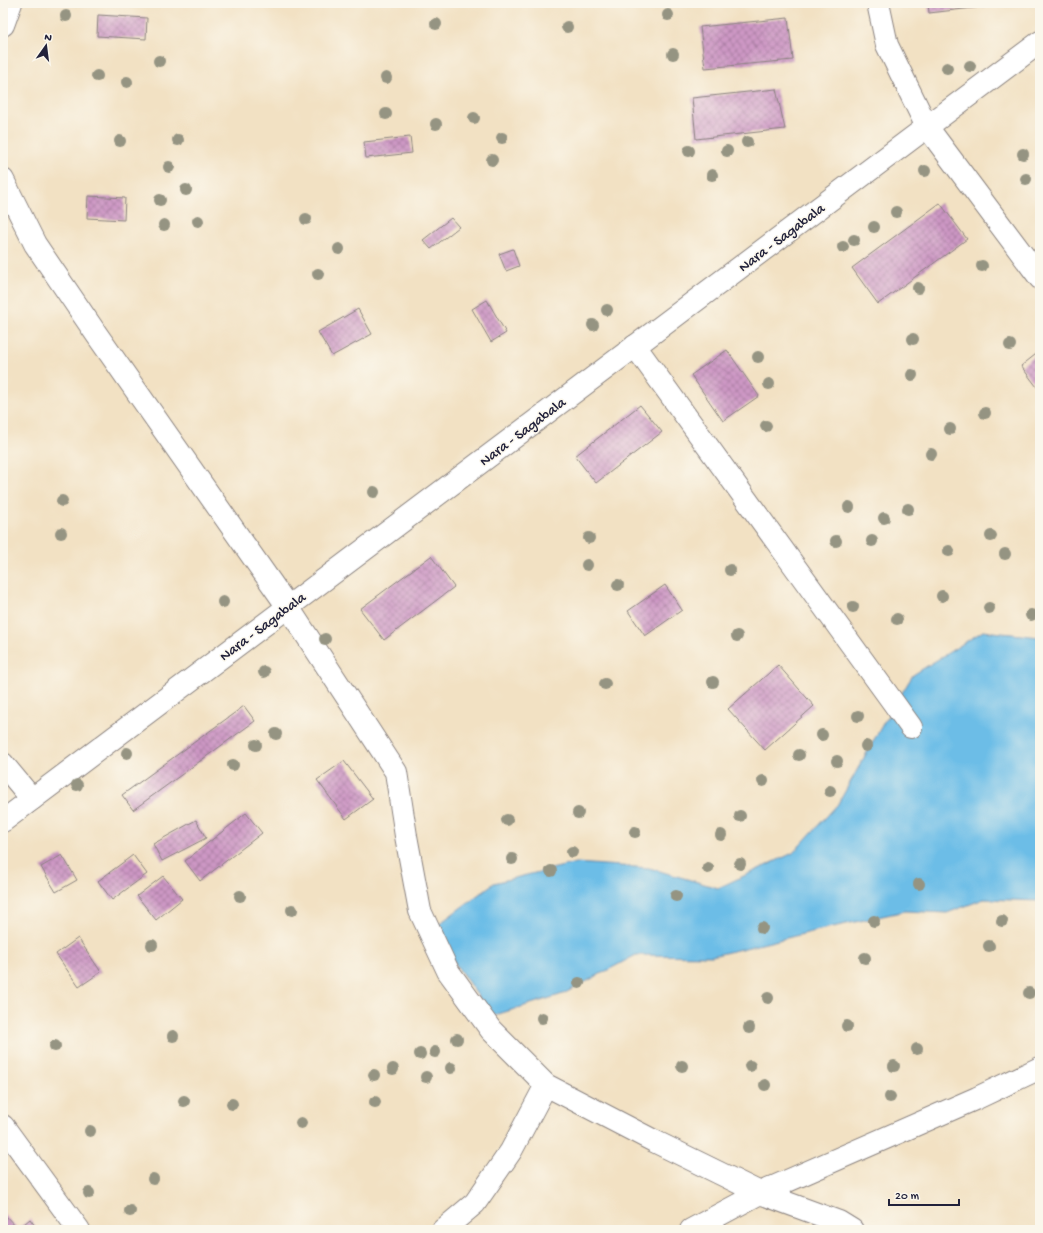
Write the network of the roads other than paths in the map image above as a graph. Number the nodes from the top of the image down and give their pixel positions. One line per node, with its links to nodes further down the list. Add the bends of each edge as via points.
1 (11, 3): 3 (street)
2 (878, 3): 5 (street, via 887,45)
3 (3, 23)
4 (1040, 42): 5 (street, Nara - Sagabala)
5 (927, 127): 7 (street); 8 (street, Nara - Sagabala)
6 (3, 180): 9 (street, via 35,244)
7 (1040, 278)
8 (635, 346): 9 (street, Nara - Sagabala); 10 (street)
9 (288, 607): 12 (street, Nara - Sagabala); 15 (street, via 396,772 420,911 448,971 491,1030)
10 (911, 728)
11 (3, 764): 12 (street)
12 (32, 799): 13 (street, Nara - Sagabala)
13 (3, 821)
14 (1040, 1068): 17 (street)
15 (546, 1086): 17 (street); 19 (street, via 511,1151 475,1202)
16 (3, 1128): 18 (street)
17 (760, 1193): 20 (street); 21 (street, via 839,1222)
18 (78, 1230)
19 (443, 1230)
20 (691, 1230)
21 (852, 1230)

